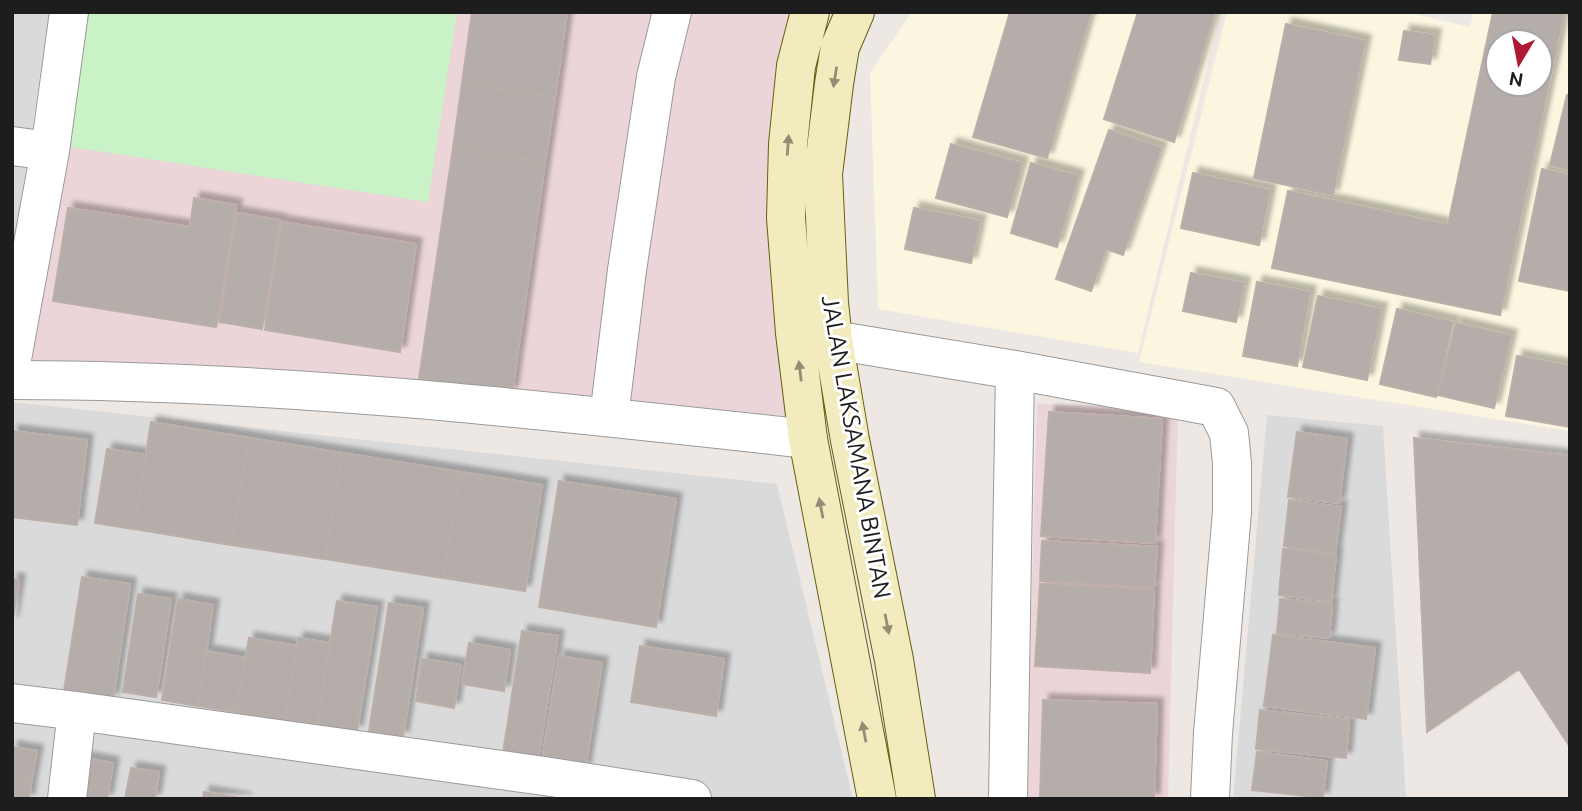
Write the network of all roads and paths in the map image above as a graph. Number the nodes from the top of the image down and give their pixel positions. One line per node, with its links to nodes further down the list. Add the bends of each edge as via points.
1 (69, 12): 6 (street)
2 (672, 12): 11 (street, via 656,77)
3 (810, 12): 12 (main road, JALAN LAKSAMANA BINTAN, one-way to 3, via 786,218 796,66)
4 (855, 12): 7 (main road, JALAN LAKSAMANA BINTAN, one-way to 7, via 840,47 823,174)
5 (12, 146): 6 (street)
6 (50, 150): 8 (street)
7 (833, 340): 9 (street); 19 (main road, JALAN LAKSAMANA BINTAN, one-way to 19)
8 (12, 359)
9 (1014, 370): 20 (street); 21 (street, via 1216,407 1229,433 1232,512)
10 (12, 380): 11 (street, via 199,383)
11 (609, 417): 12 (street)
12 (808, 439): 18 (main road, JALAN LAKSAMANA BINTAN, one-way to 12)
13 (12, 703): 14 (street)
14 (77, 712): 15 (street); 16 (street)
15 (542, 787): 17 (street)
16 (67, 799)
17 (692, 799)
18 (877, 799)
19 (916, 799)
20 (1008, 799)
21 (1210, 799)

